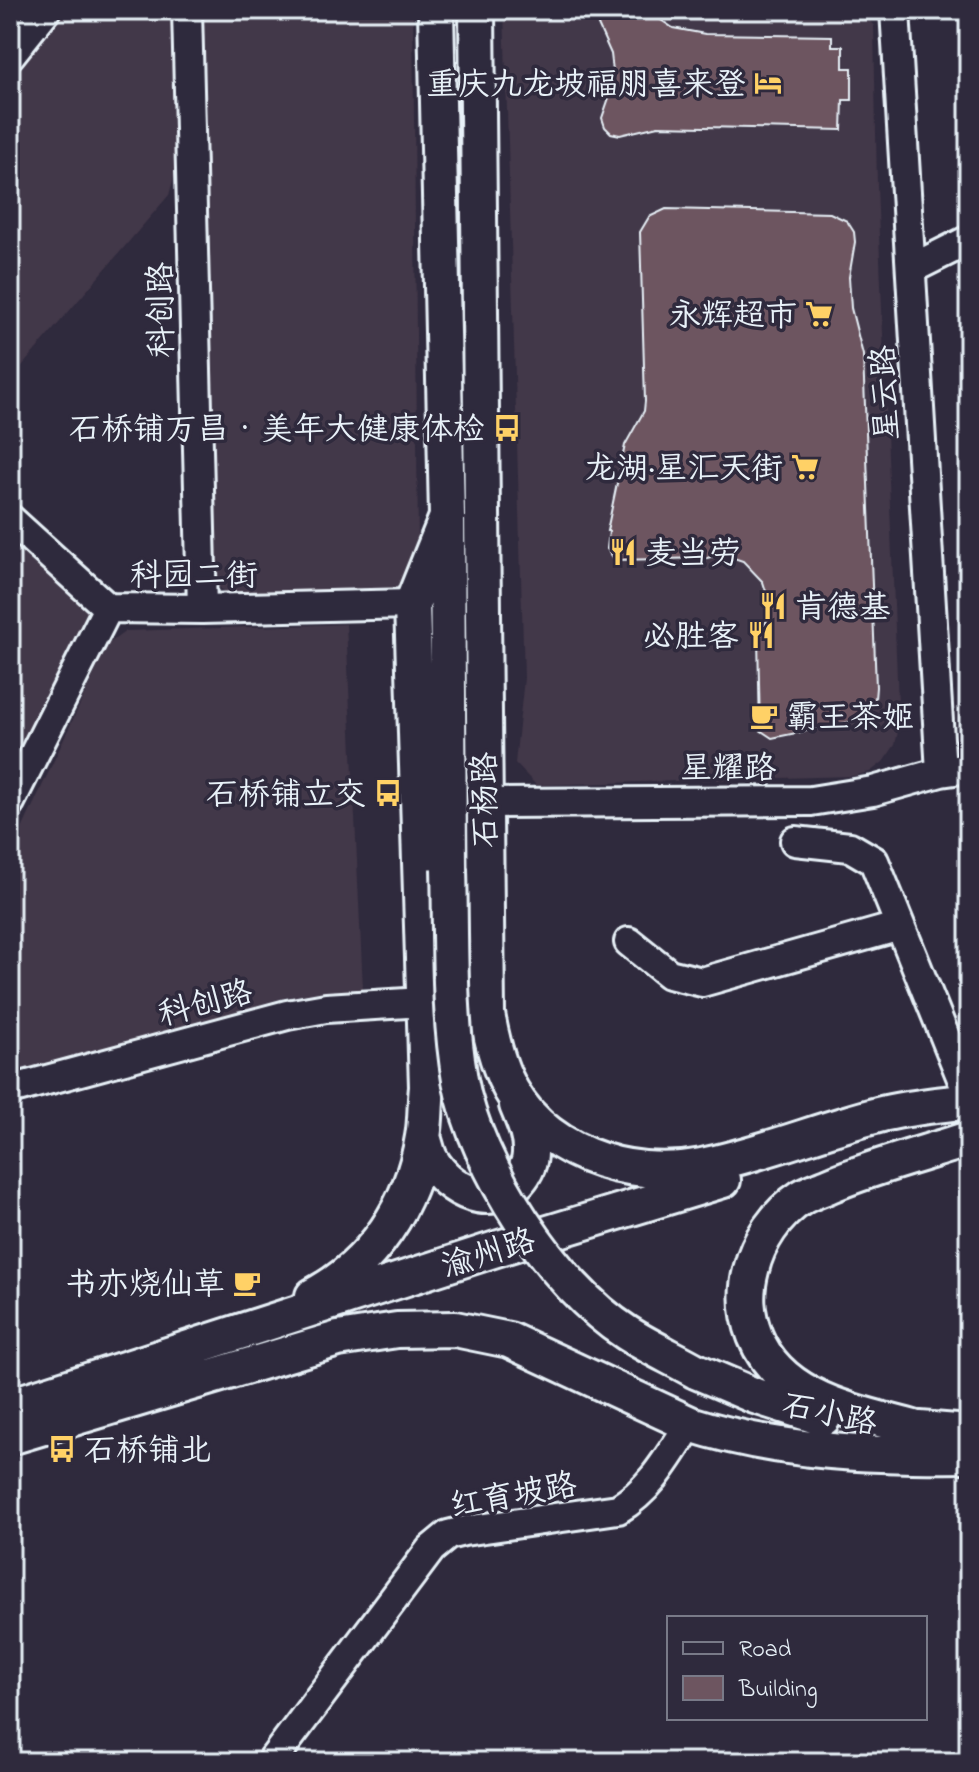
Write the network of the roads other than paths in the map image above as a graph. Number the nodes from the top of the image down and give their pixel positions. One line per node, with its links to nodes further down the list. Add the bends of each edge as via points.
1 (46, 10): 6 (street)
2 (187, 10): 13 (street, 科创路)
3 (436, 10): 9 (main road, 石杨路)
4 (477, 10): 17 (main road, 石杨路)
5 (895, 10): 8 (street, 星云路)
6 (10, 55)
7 (969, 240): 8 (street)
8 (911, 269): 15 (street, 星云路)
9 (447, 517): 11 (main road); 28 (main road, 石杨路, bridge, via 452,1010 461,1082 481,1150 520,1218 570,1285 625,1332)
10 (10, 519): 12 (street, 科园二街)
11 (412, 604): 13 (street, 科园二街); 21 (main road)
12 (108, 608): 13 (street, 科园二街); 16 (street)
13 (202, 609)
14 (969, 768): 15 (street, 星耀路)
15 (941, 772): 17 (street, 星耀路, via 811,801)
16 (10, 802)
17 (484, 803): 22 (main road, 石杨路, via 487,1014)
18 (795, 841): 19 (street, via 850,847 874,861)
19 (900, 926): 20 (street, via 702,982 669,974); 24 (street)
20 (629, 942)
21 (423, 1002): 23 (street, 科创路, via 287,1015); 25 (main road)
22 (506, 1080): 24 (main road, 石杨路, via 544,1130 567,1146 596,1159 650,1171 703,1166 881,1114); 25 (main road, via 530,1139 528,1165 513,1187 487,1197 459,1188 437,1170)
23 (10, 1090)
24 (969, 1101): 27 (main road, 渝州路)
25 (423, 1137): 27 (main road, via 398,1214 373,1251 334,1285)
26 (969, 1139): 31 (main road, via 803,1197 779,1216 762,1240 746,1291 749,1321 776,1370 834,1406)
27 (264, 1323): 29 (main road, 渝州路)
28 (696, 1371): 31 (main road, 石小路, via 824,1419)
29 (10, 1406)
30 (690, 1424): 33 (main road, 渝州路, via 509,1340 441,1329 338,1339); 34 (main road, 渝州路, via 789,1447); 35 (street, 红育坡路, via 649,1485 618,1509 448,1535 431,1549)
31 (917, 1429): 32 (main road, 石小路)
32 (969, 1433)
33 (10, 1437)
34 (969, 1455)
35 (271, 1762)

